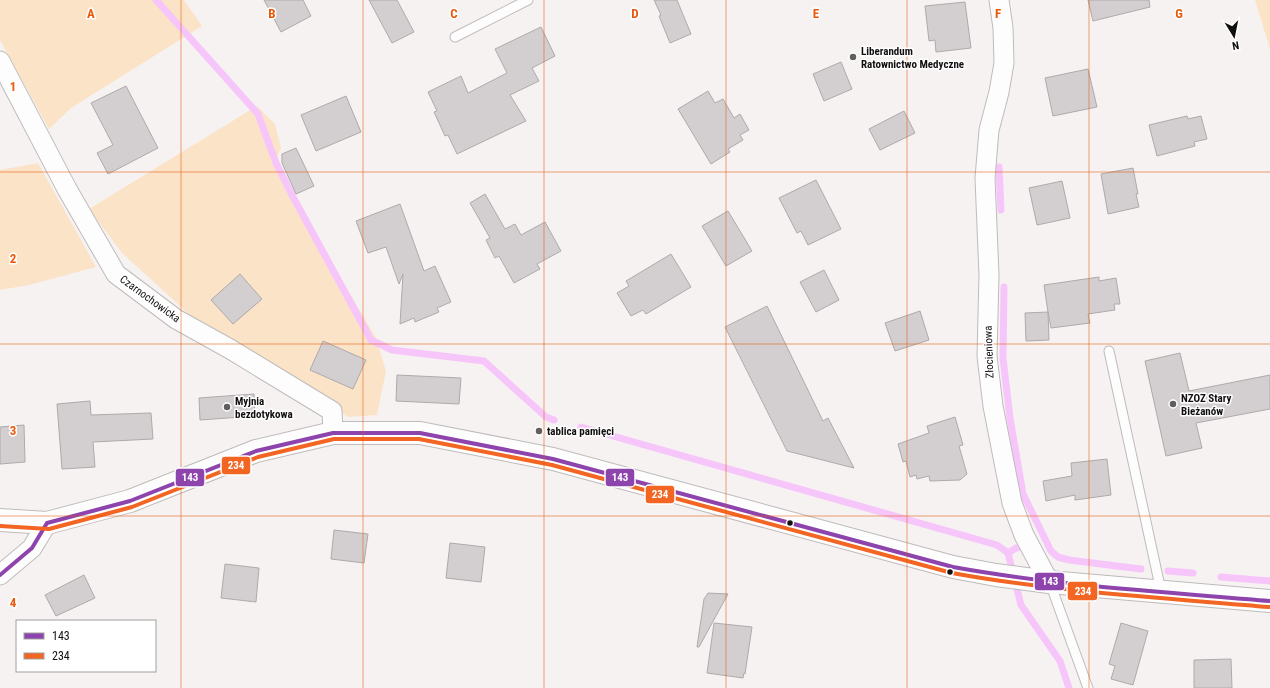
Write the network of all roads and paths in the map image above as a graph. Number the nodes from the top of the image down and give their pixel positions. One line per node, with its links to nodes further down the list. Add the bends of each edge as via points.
1 (528, 0): 3 (lane)
2 (999, 0): 10 (street, Złocieniowa, via 1004,63 989,130 985,178 989,276 987,350 990,389 1012,503)
3 (454, 37)
4 (0, 62): 6 (street, Czarnochowicka, via 67,189 116,274 176,319 332,411)
5 (1109, 351): 11 (lane)
6 (333, 433): 8 (street, via 256,451 130,501); 10 (street, via 420,433 553,459 953,567)
7 (0, 520): 8 (street)
8 (47, 523): 9 (street, via 32,548)
9 (0, 575)
10 (1039, 581): 11 (street); 13 (lane, Złocieniowa)
11 (1161, 591): 12 (street)
12 (1270, 601)
13 (1088, 688)

